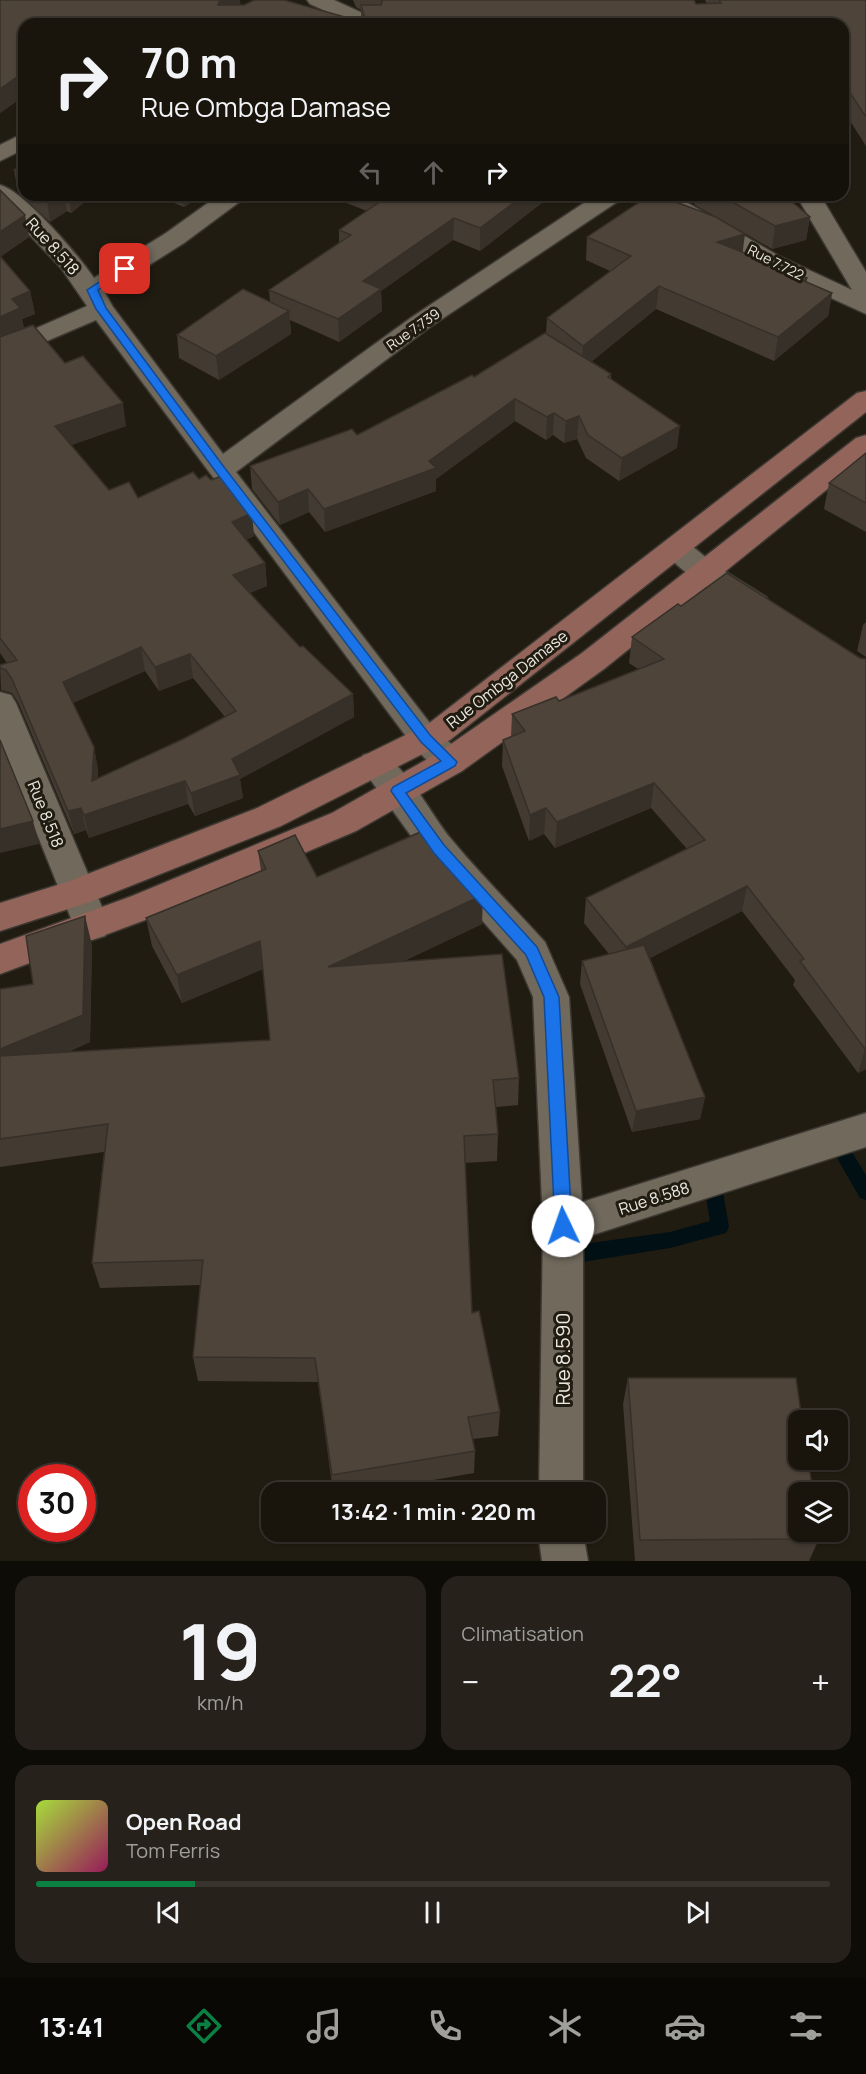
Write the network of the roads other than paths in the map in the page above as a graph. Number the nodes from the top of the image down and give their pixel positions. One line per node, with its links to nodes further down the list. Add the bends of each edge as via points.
1 (317, 0): 2 (street)
2 (358, 18)
3 (18, 144): 4 (street)
4 (0, 154)
5 (0, 192): 11 (street, Rue 8.518, via 20,209)
6 (226, 201): 11 (street)
7 (603, 201): 16 (street, Rue 7.739, via 421,322)
8 (667, 201): 12 (street, Rue 7.722, via 770,261)
9 (812, 201): 10 (street)
10 (866, 293)
11 (97, 299): 13 (street); 16 (street, Rue 8.518)
12 (866, 306)
13 (0, 353)
14 (866, 399): 17 (main road, Rue Ombga Damase)
15 (866, 444): 18 (main road, Rue Ombga Damase)
16 (220, 470): 21 (street, Rue 8.518)
17 (675, 549): 18 (street); 21 (main road, Rue Ombga Damase, via 440,732)
18 (705, 572): 19 (street); 22 (main road, Rue Ombga Damase, via 593,662)
19 (775, 616)
20 (0, 703): 24 (street, Rue 8.518)
21 (425, 739): 22 (street, Rue 8.518); 23 (main road, Rue Ombga Damase)
22 (450, 762): 23 (main road, Rue Ombga Damase)
23 (386, 778): 24 (main road, Rue Ombga Damase, via 268,817); 26 (main road, Rue Ombga Damase, via 344,822); 29 (street, via 439,849 532,952 551,997)
24 (78, 892): 25 (main road, Rue Ombga Damase); 26 (street, Rue 8.518)
25 (0, 917)
26 (92, 926): 27 (main road, Rue Ombga Damase)
27 (0, 959)
28 (866, 1130): 29 (street, Rue 8.588)
29 (563, 1226): 30 (street, Rue 8.590)
30 (561, 1482)
31 (562, 1542): 32 (street)
32 (565, 1561)

